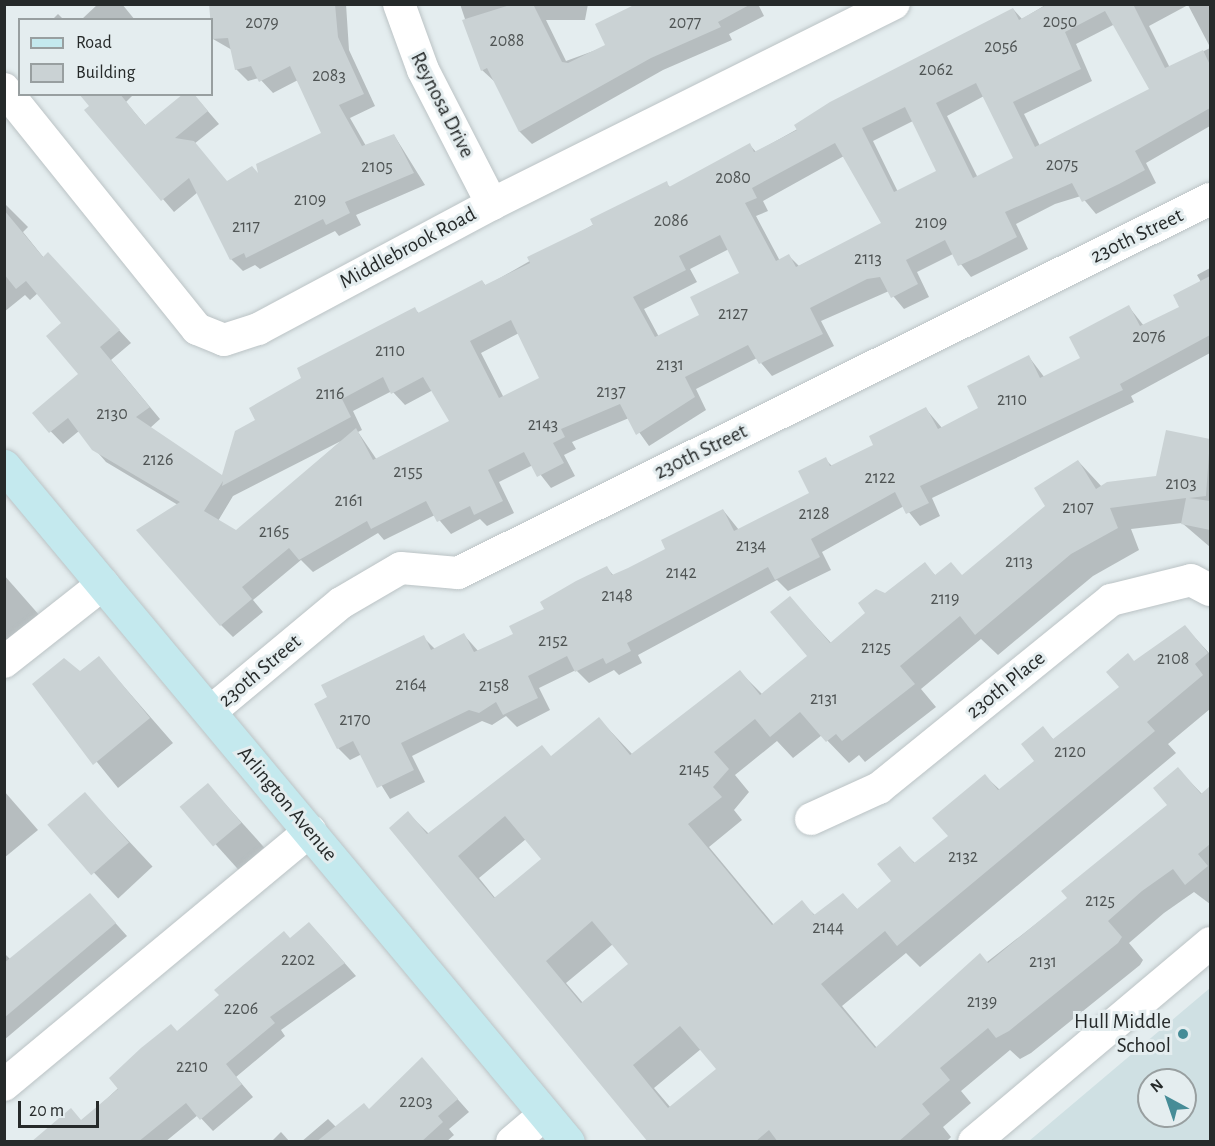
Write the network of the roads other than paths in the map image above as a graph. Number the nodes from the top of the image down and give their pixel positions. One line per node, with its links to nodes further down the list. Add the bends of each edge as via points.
1 (399, 4): 5 (street, Reynosa Drive, via 423,70)
2 (894, 4): 5 (street, Middlebrook Road)
3 (4, 89): 5 (street, Middlebrook Road, via 181,310 210,338 224,340 258,329)
4 (1210, 200): 10 (street, 230th Street, via 458,573 401,568 340,603)
5 (492, 204)
6 (4, 466): 7 (main road, Arlington Avenue)
7 (103, 584): 9 (street); 10 (main road, Arlington Avenue)
8 (1210, 590): 11 (street, 230th Place, via 1191,580 1111,600 879,788)
9 (4, 662)
10 (210, 712): 12 (main road, Arlington Avenue)
11 (811, 819)
12 (310, 831): 14 (street); 15 (main road, Arlington Avenue)
13 (1210, 943): 18 (street)
14 (4, 1085)
15 (545, 1114): 16 (street); 17 (main road, Arlington Avenue)
16 (512, 1142)
17 (568, 1142)
18 (974, 1142)

